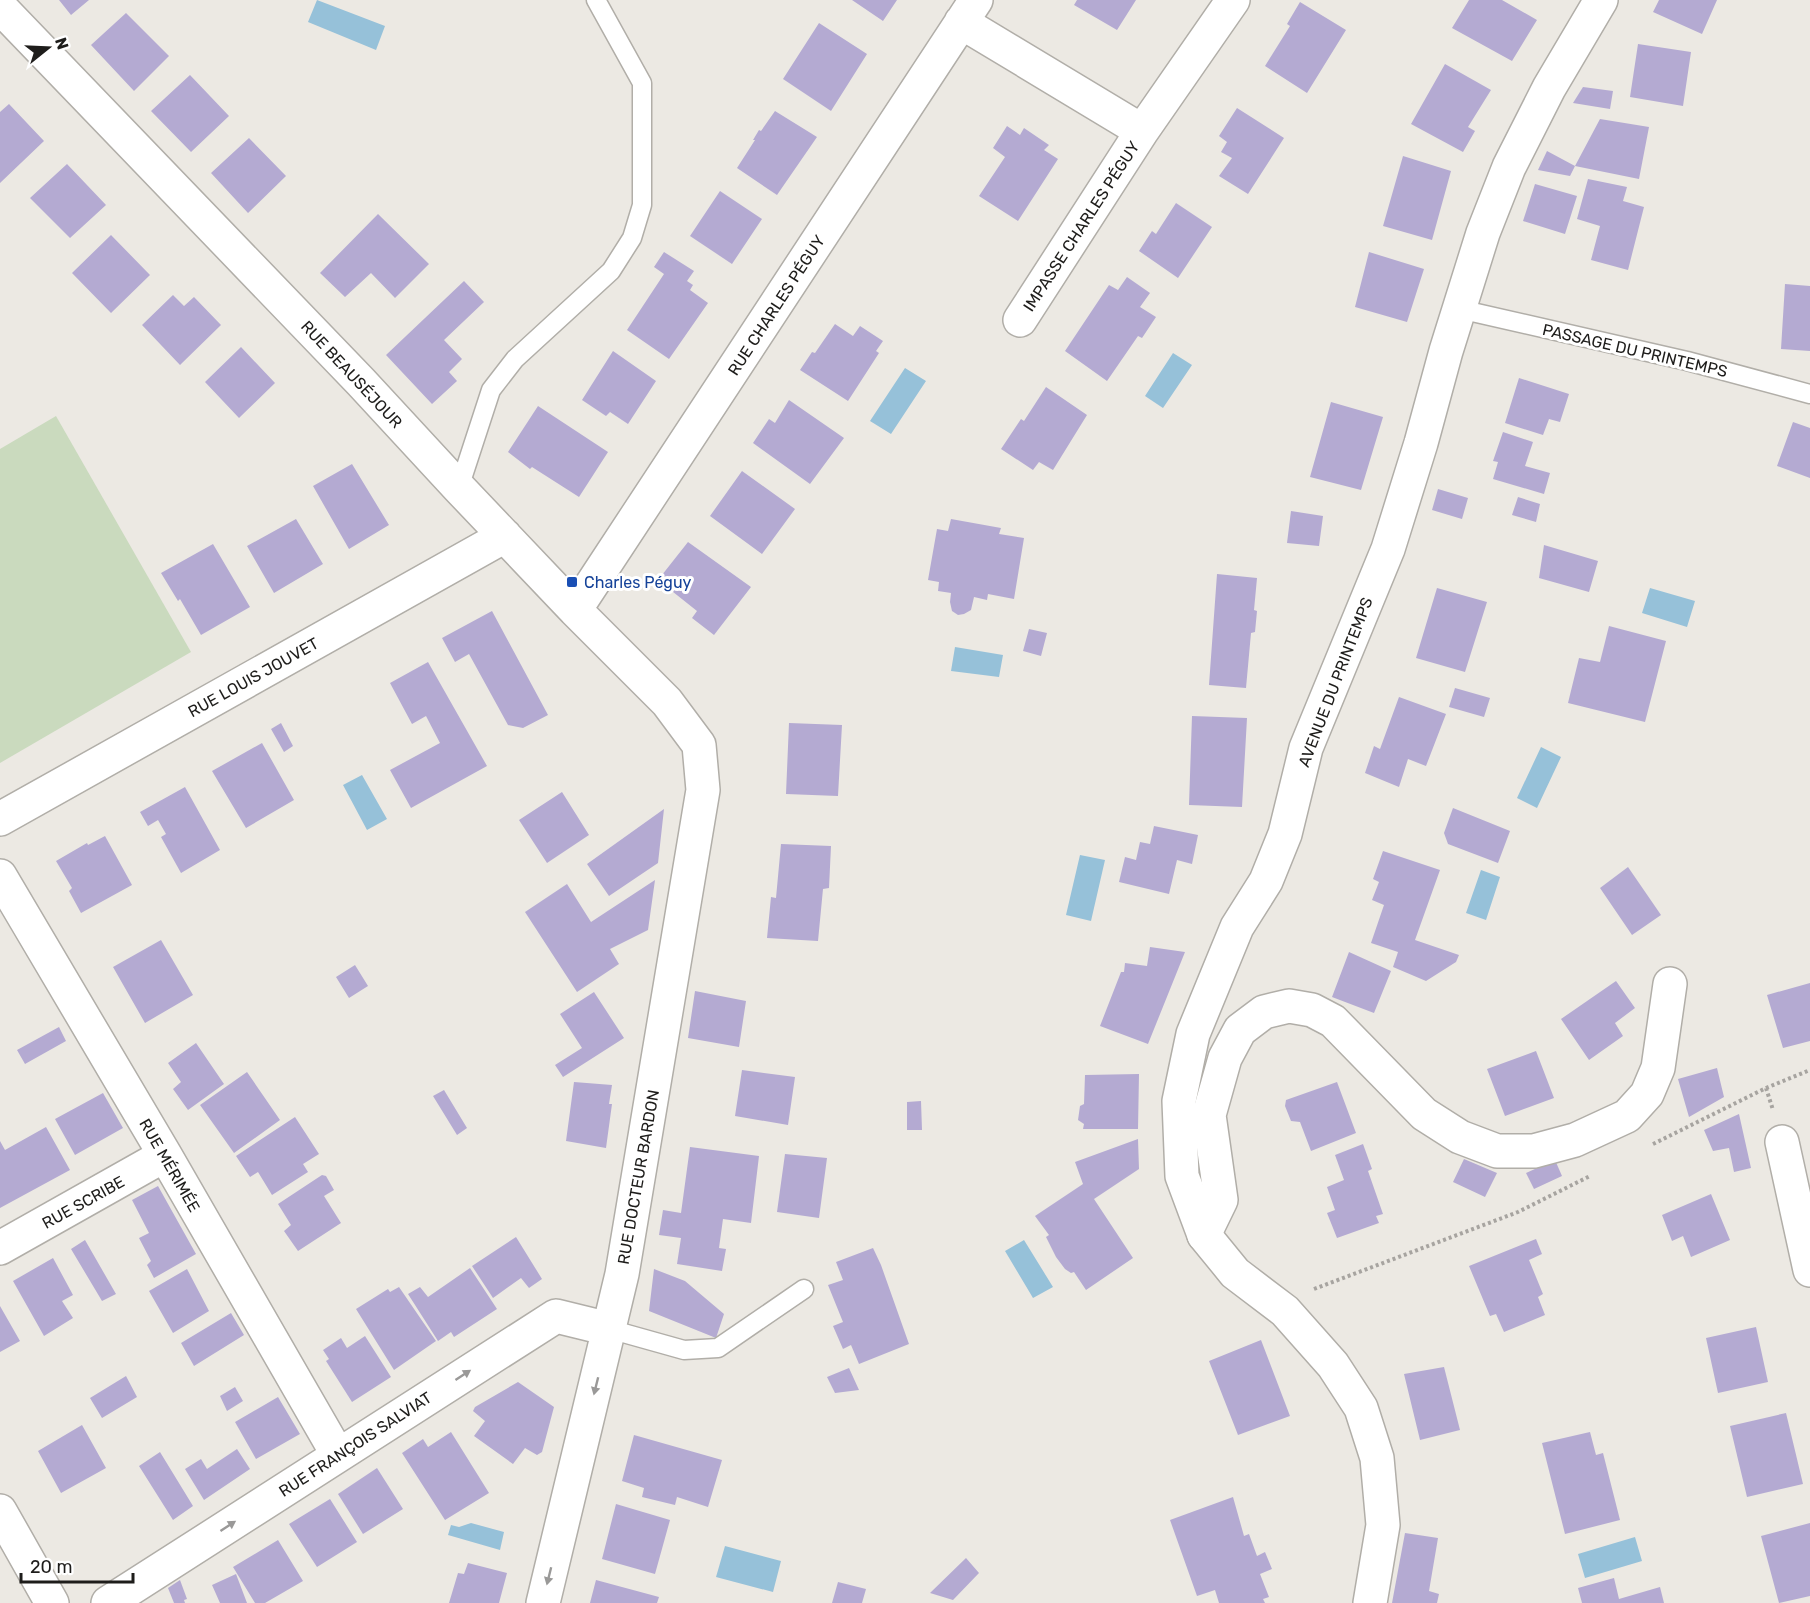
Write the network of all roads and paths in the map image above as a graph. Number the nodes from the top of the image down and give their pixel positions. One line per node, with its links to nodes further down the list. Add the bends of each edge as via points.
1 (596, 0): 10 (lane, via 642,83 642,205 632,238 611,271 515,359 491,390)
2 (1233, 0): 6 (street, IMPASSE CHARLES PÉGUY)
3 (1601, 0): 7 (street, AVENUE DU PRINTEMPS, via 1509,167)
4 (0, 7): 10 (street, RUE BEAUSÉJOUR)
5 (968, 11): 6 (street, IMPASSE CHARLES PÉGUY); 12 (street, RUE CHARLES PÉGUY)
6 (1142, 131): 8 (street, IMPASSE CHARLES PÉGUY)
7 (1459, 309): 9 (lane, PASSAGE DU PRINTEMPS, via 1687,361); 22 (street, AVENUE DU PRINTEMPS, via 1388,549 1306,748 1285,834 1266,881 1237,927 1193,1034 1179,1101 1182,1176)
8 (1020, 320)
9 (1810, 394)
10 (459, 488): 11 (street, RUE BEAUSÉJOUR)
11 (505, 536): 12 (street, RUE BEAUSÉJOUR); 14 (street, RUE LOUIS JOUVET)
12 (575, 610): 13 (street, RUE BEAUSÉJOUR, via 667,702)
13 (699, 745): 27 (street, RUE DOCTEUR BARDON, via 704,790 622,1274)
14 (0, 819)
15 (0, 876): 20 (street, RUE MÉRIMÉE)
16 (1670, 984): 22 (street, via 1658,1068 1647,1094 1628,1116 1575,1140 1534,1151 1497,1151 1460,1137 1424,1114 1333,1021 1312,1010 1289,1006 1264,1012 1240,1030 1225,1058 1209,1115 1221,1200)
17 (1810, 1070): 19 (path)
18 (1782, 1142): 24 (street)
19 (1652, 1144)
20 (165, 1155): 23 (street, RUE SCRIBE); 28 (street, RUE MÉRIMÉE)
21 (1590, 1176): 26 (path, via 1518,1212 1308,1292)
22 (1204, 1234): 26 (street, AVENUE DU PRINTEMPS, via 1235,1273)
23 (0, 1248)
24 (1810, 1270)
25 (804, 1289): 27 (lane, via 718,1348 684,1350)
26 (1285, 1311): 33 (street, AVENUE DU PRINTEMPS, via 1333,1365 1361,1408 1377,1458 1383,1525)
27 (609, 1329): 28 (street, RUE FRANÇOIS SALVIAT, one-way to 27, via 556,1316); 32 (street, RUE DOCTEUR BARDON, one-way to 32)
28 (338, 1455): 31 (street, RUE FRANÇOIS SALVIAT, one-way to 28)
29 (0, 1511): 30 (street)
30 (52, 1603)
31 (108, 1603)
32 (543, 1603)
33 (1370, 1603)

